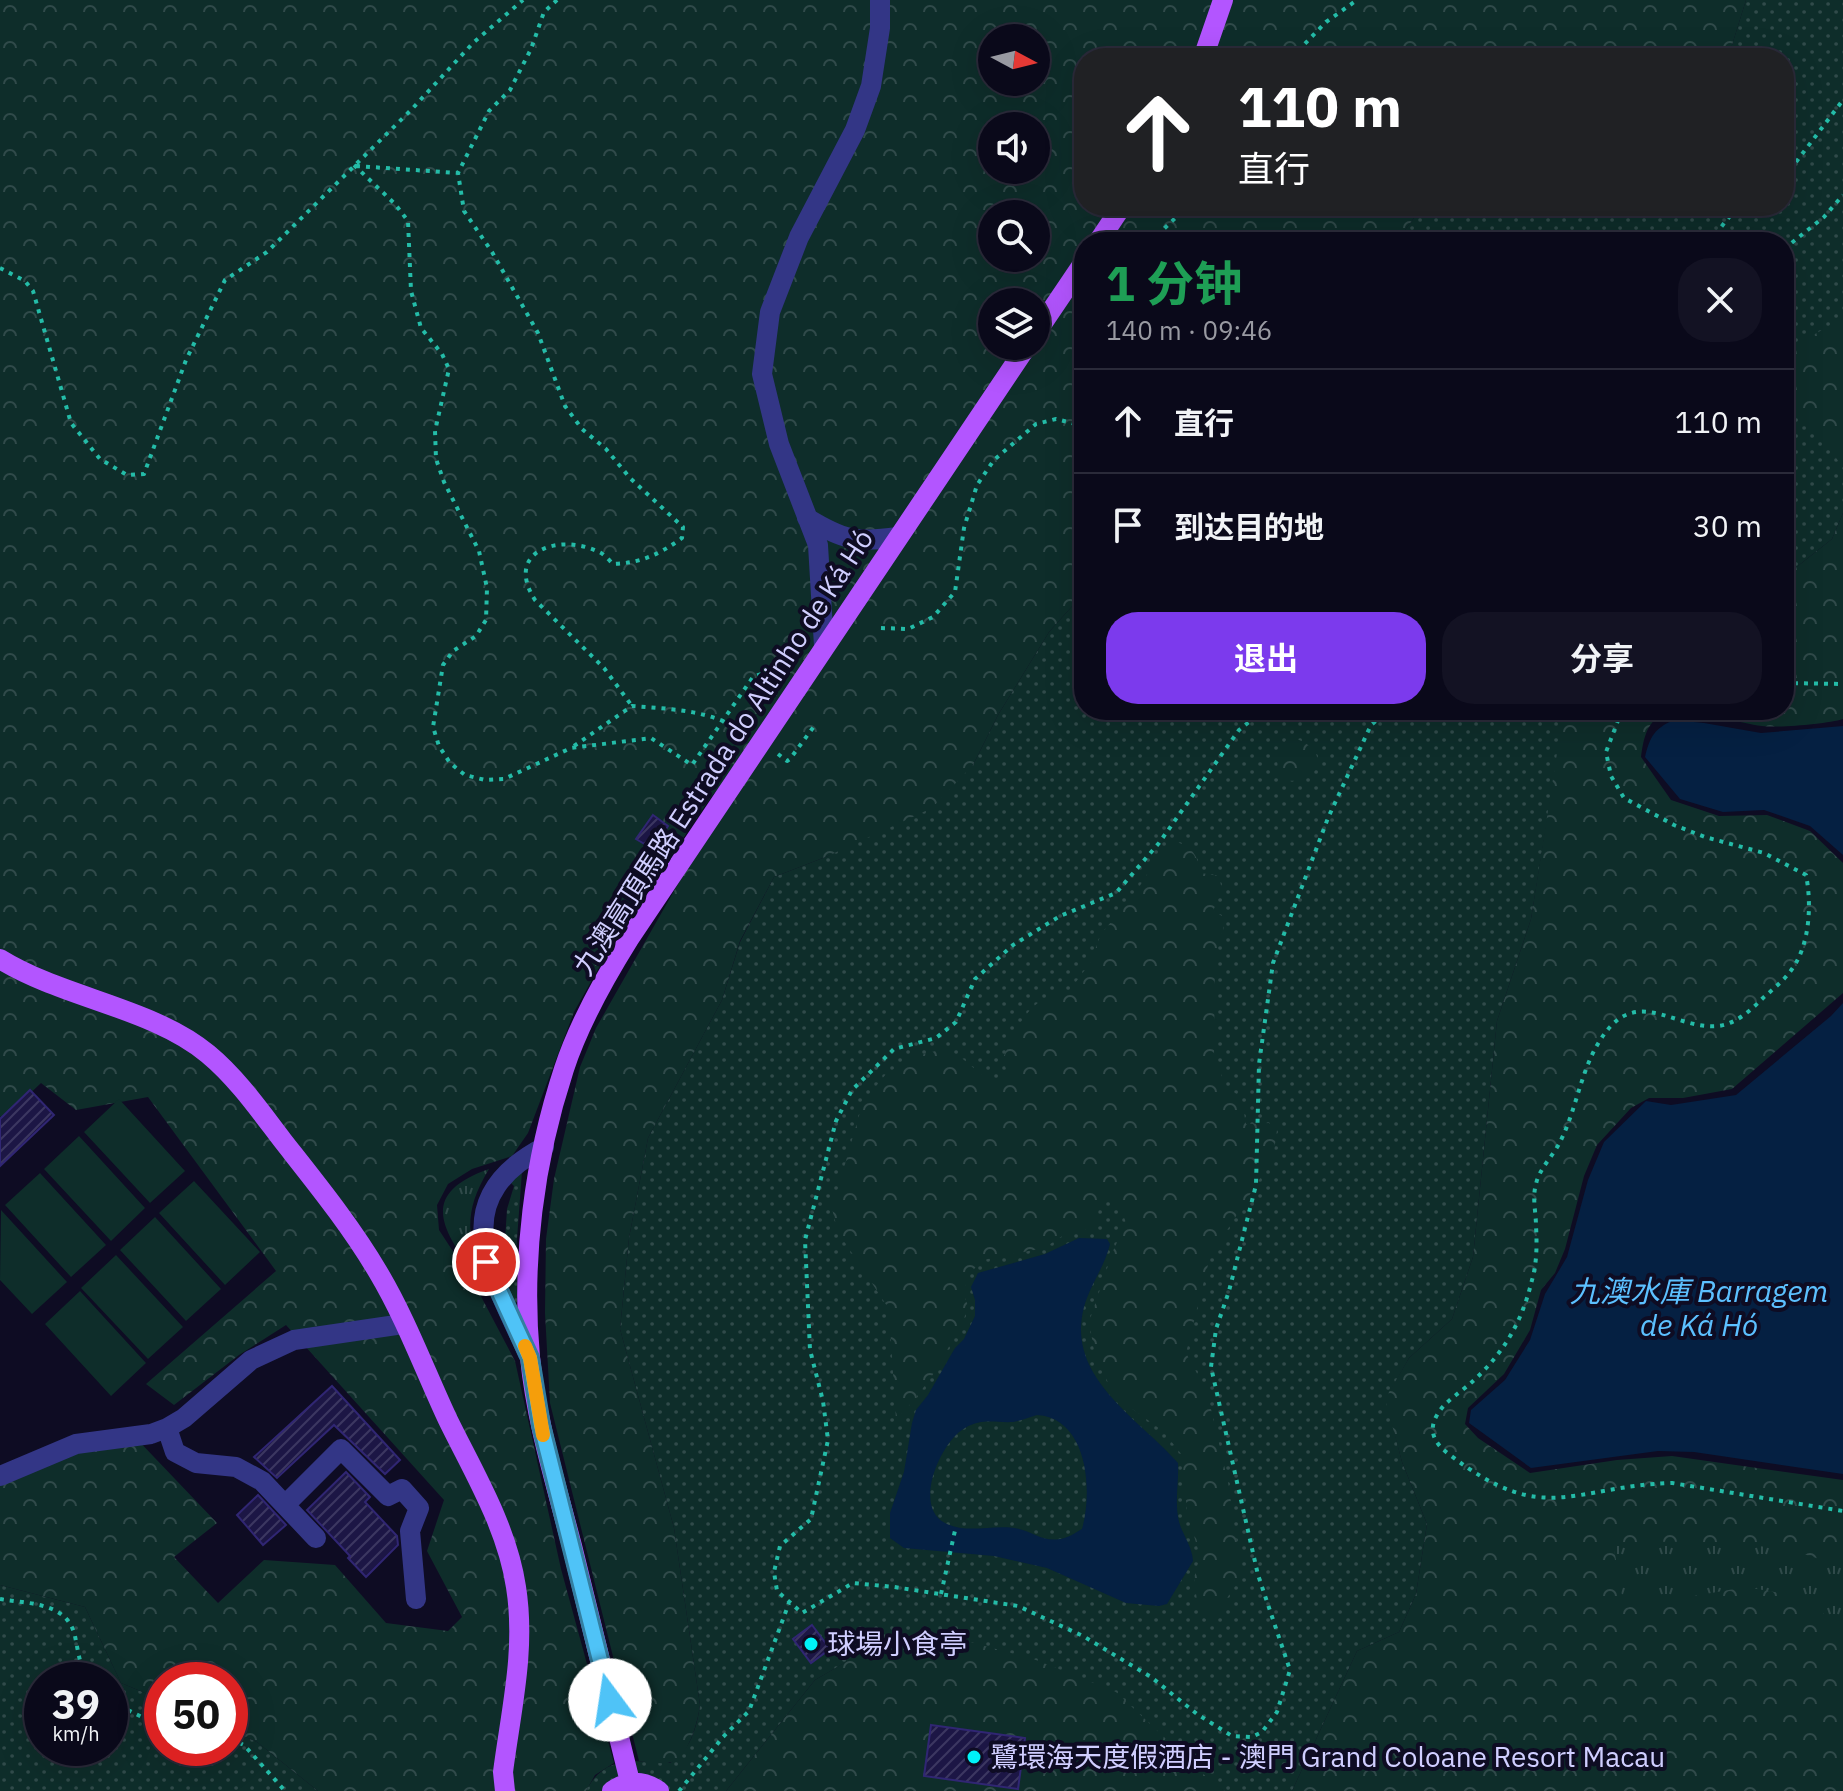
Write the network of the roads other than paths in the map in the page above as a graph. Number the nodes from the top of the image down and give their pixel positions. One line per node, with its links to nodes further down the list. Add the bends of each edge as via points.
1 (880, 0): 7 (street, via 871,86 855,130 799,237 770,312 762,374 779,444)
2 (1223, 0): 3 (main road)
3 (1206, 48)
4 (1074, 277): 5 (main road)
5 (1050, 312)
6 (1018, 360): 8 (main road, 九澳高頂馬路 Estrada do Altinho de Ká Hó)
7 (807, 518): 8 (street, via 834,535 866,541); 9 (street, via 818,545)
8 (898, 537): 9 (main road, 九澳高頂馬路 Estrada do Altinho de Ká Hó)
9 (824, 646): 11 (main road, 九澳高頂馬路 Estrada do Altinho de Ká Hó, via 606,975 564,1068)
10 (0, 959): 12 (main road, via 164,1027 207,1054 260,1111 343,1220 379,1274)
11 (544, 1147): 13 (main road, 九澳高頂馬路 Estrada do Altinho de Ká Hó, via 527,1287); 13 (street, via 518,1161 499,1181 486,1206 482,1234 486,1262)
12 (403, 1324): 14 (street, via 294,1340 271,1349); 20 (main road, via 512,1561 520,1652 503,1772)
13 (530, 1358): 19 (main road, 九澳高頂馬路 Estrada do Altinho de Ká Hó)
14 (167, 1428): 15 (street, via 76,1444); 16 (street, via 175,1452 196,1463 236,1467 262,1481)
15 (0, 1476)
16 (285, 1505): 17 (street); 18 (street, via 341,1449 388,1496 402,1489 419,1508 410,1531)
17 (316, 1538)
18 (416, 1599)
19 (621, 1787): 21 (main road, via 641,1782)
20 (505, 1791)
21 (659, 1791)

